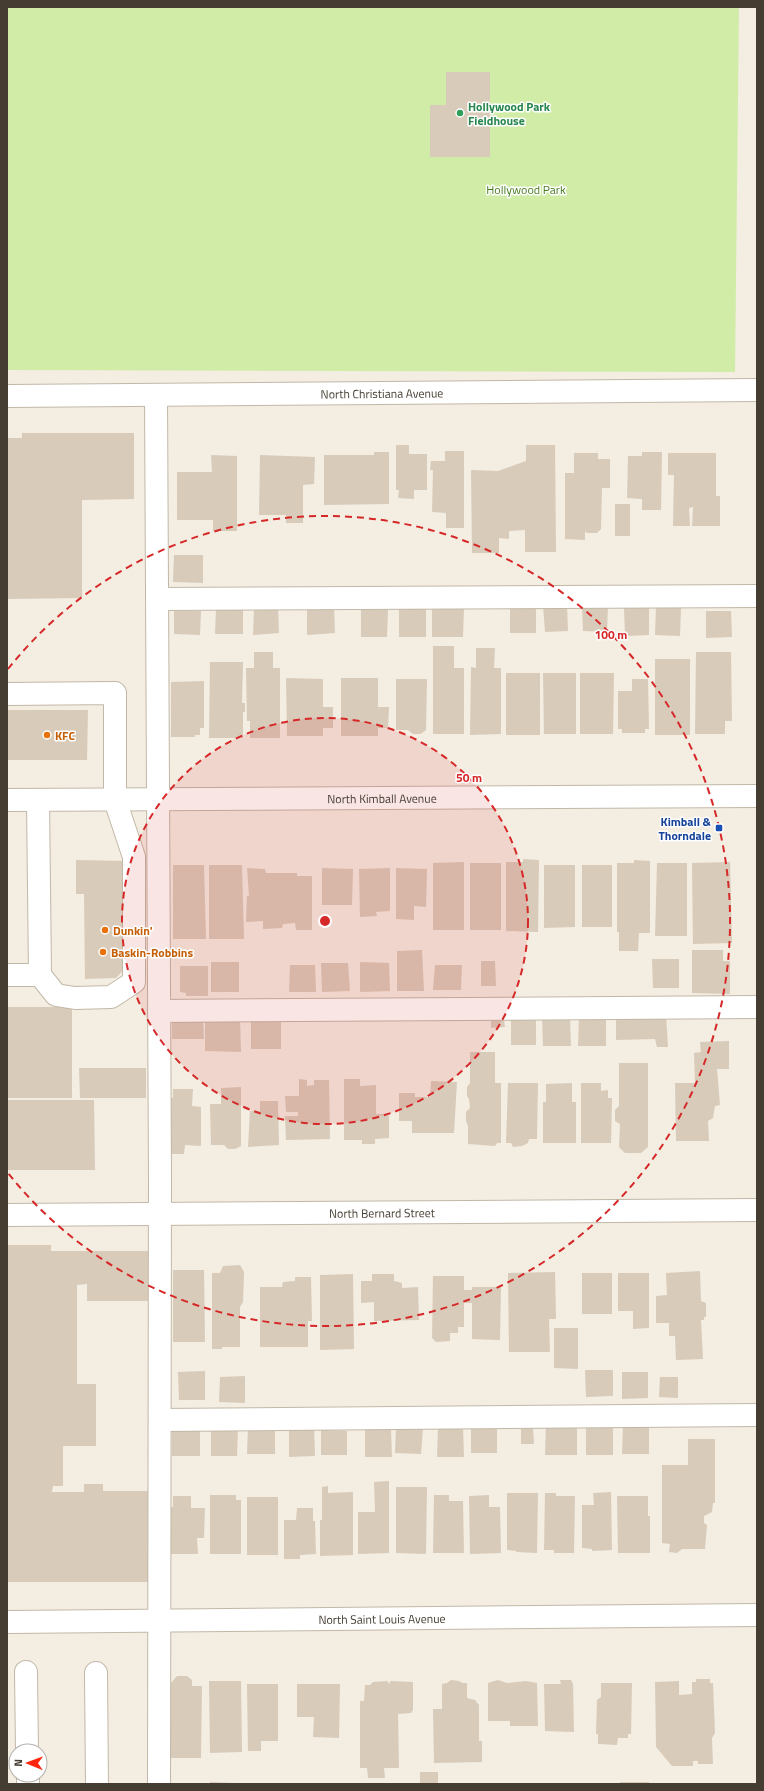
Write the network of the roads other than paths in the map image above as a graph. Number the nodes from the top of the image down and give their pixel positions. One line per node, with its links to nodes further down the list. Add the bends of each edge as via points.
1 (757, 390): 2 (street, North Christiana Avenue)
2 (156, 395): 3 (street, North Christiana Avenue); 5 (street)
3 (7, 396)
4 (757, 596): 5 (street)
5 (157, 599): 8 (street)
6 (7, 694): 11 (street, via 115,693)
7 (757, 796): 8 (street, North Kimball Avenue)
8 (158, 799): 11 (street, North Kimball Avenue); 15 (street)
9 (7, 800): 10 (street, North Kimball Avenue)
10 (38, 800): 11 (street, North Kimball Avenue); 13 (street)
11 (115, 800): 14 (street, via 134,857)
12 (7, 975): 13 (street)
13 (40, 975): 14 (street, via 56,995 75,998 111,997)
14 (134, 982): 15 (street)
15 (159, 983): 17 (street)
16 (757, 1007): 17 (street)
17 (159, 1011): 19 (street)
18 (757, 1210): 19 (street, North Bernard Street)
19 (160, 1214): 20 (street, North Bernard Street); 22 (street)
20 (7, 1215)
21 (757, 1415): 22 (street)
22 (160, 1420): 24 (street)
23 (757, 1615): 24 (street, North Saint Louis Avenue)
24 (159, 1621): 25 (street, North Saint Louis Avenue); 30 (street)
25 (7, 1622)
26 (26, 1672): 28 (street)
27 (96, 1673): 29 (street)
28 (27, 1743)
29 (97, 1784)
30 (159, 1784)

